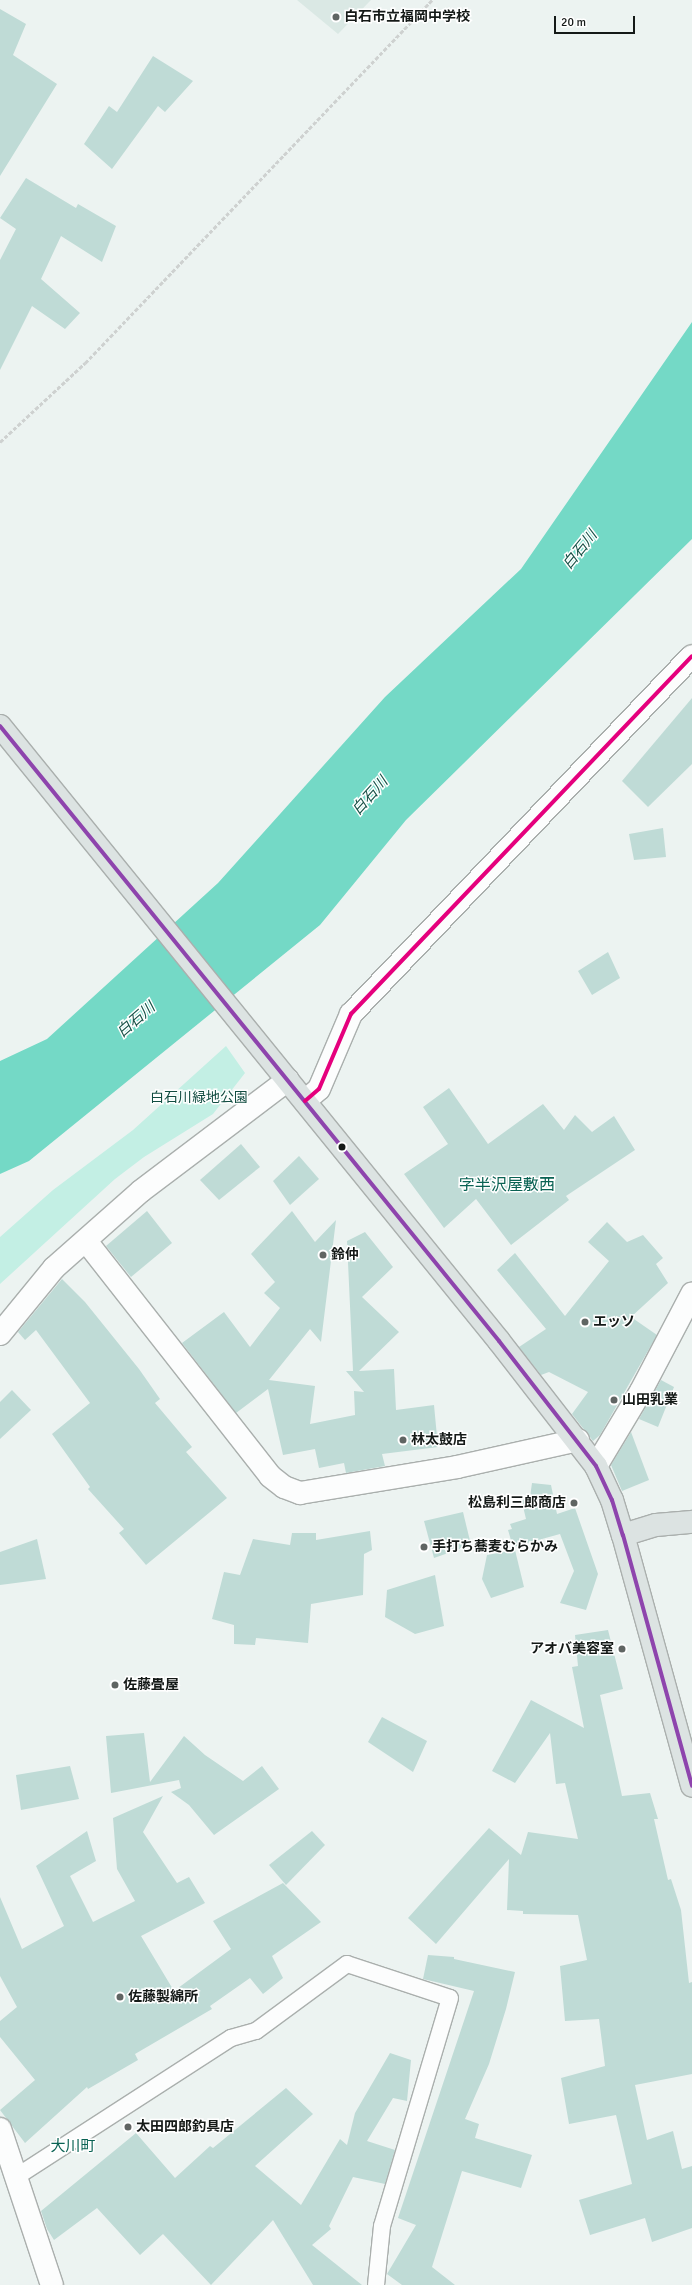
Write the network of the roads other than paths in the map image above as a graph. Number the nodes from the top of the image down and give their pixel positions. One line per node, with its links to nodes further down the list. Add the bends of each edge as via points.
1 (692, 656): 4 (street, via 351,1014 319,1088)
2 (0, 726): 3 (main road)
3 (288, 1080): 4 (main road); 5 (street, via 141,1191)
4 (305, 1100): 8 (main road)
5 (86, 1241): 7 (street, via 54,1268); 8 (street, via 270,1476 284,1487 300,1493 457,1467)
6 (692, 1294): 9 (street, via 641,1391)
7 (0, 1334)
8 (578, 1440): 9 (main road)
9 (596, 1466): 11 (main road, via 612,1500)
10 (692, 1522): 11 (main road, via 656,1525)
11 (623, 1535): 12 (main road)
12 (692, 1786)
13 (0, 2129): 14 (street)
14 (16, 2178): 15 (street); 16 (lane, via 231,2038 256,2031 347,1964 450,1998 382,2226)
15 (52, 2285)
16 (376, 2285)

